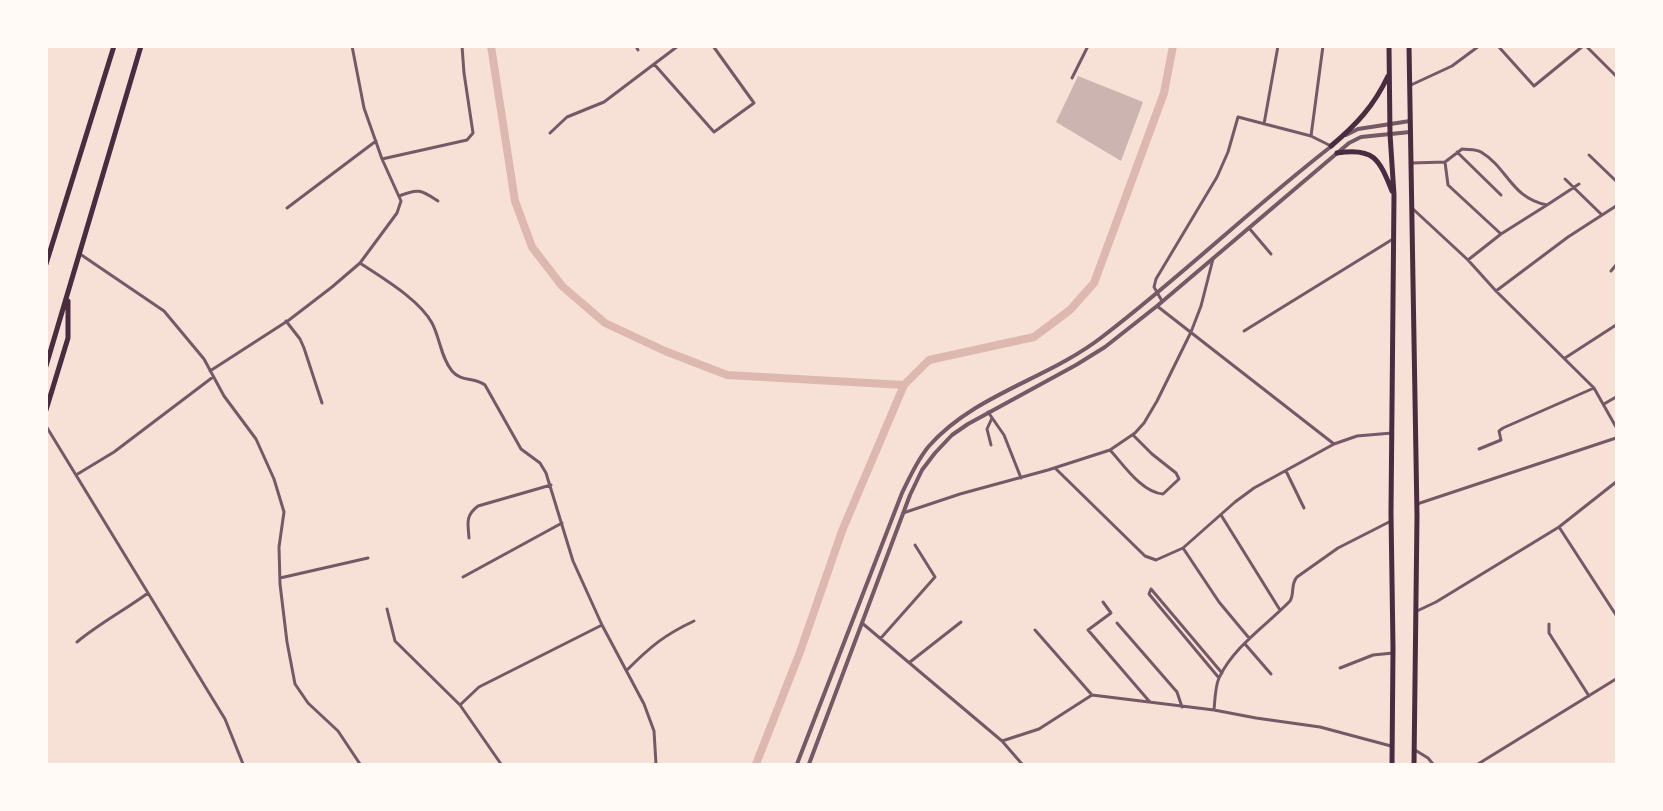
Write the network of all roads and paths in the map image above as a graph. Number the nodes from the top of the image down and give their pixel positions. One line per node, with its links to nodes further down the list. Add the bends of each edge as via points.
1 (114, 46): 49 (main road)
2 (141, 46): 54 (main road)
3 (352, 46): 27 (street, via 364,108)
4 (462, 46): 32 (street, via 471,137)
5 (678, 46): 15 (street)
6 (713, 46): 15 (street, via 754,103 714,132)
7 (1088, 46): 18 (street)
8 (1278, 46): 22 (street)
9 (1323, 46): 26 (street)
10 (1389, 46): 16 (main road)
11 (1409, 46): 19 (main road)
12 (1479, 46): 19 (street, via 1452,66)
13 (1498, 46): 14 (street, via 1534,86)
14 (1584, 46): 17 (street)
15 (654, 64): 24 (street, via 604,102 567,117)
16 (1390, 73): 21 (main road); 28 (main road, via 1356,125)
17 (1617, 76)
18 (1072, 78)
19 (1409, 86): 20 (main road)
20 (1410, 121): 21 (street); 23 (main road)
21 (1389, 123): 25 (main road); 28 (street, via 1358,129)
22 (1264, 124): 26 (street); 62 (street, via 1238,117 1217,177 1156,279)
23 (1410, 132): 25 (street); 34 (main road)
24 (550, 133)
25 (1390, 134): 29 (street, via 1361,137); 39 (main road)
26 (1311, 136): 28 (street)
27 (376, 141): 32 (street); 46 (street)
28 (1331, 146): 62 (street)
29 (1337, 153): 39 (main road, via 1353,150 1370,155 1383,170); 48 (street)
30 (1457, 153): 33 (street); 40 (street); 43 (street, via 1462,149 1479,151 1521,194)
31 (1589, 155): 36 (street)
32 (382, 159): 41 (street)
33 (1445, 162): 34 (street); 50 (street, via 1448,185)
34 (1410, 163): 45 (main road)
35 (1565, 179): 38 (street)
36 (1617, 181)
37 (1579, 184): 38 (street)
38 (1573, 188): 43 (street); 47 (street)
39 (1394, 195): 51 (main road)
40 (1501, 195)
41 (399, 196): 42 (street, via 422,191); 57 (street, via 397,213)
42 (438, 201)
43 (1547, 206): 50 (street)
44 (1617, 206): 47 (street)
45 (1412, 207): 56 (street); 96 (main road)
46 (287, 208)
47 (1602, 215): 61 (street)
48 (1249, 228): 53 (street); 55 (street)
49 (55, 234): 52 (main road); 58 (main road)
50 (1501, 234): 56 (street)
51 (1393, 238): 68 (street); 83 (main road)
52 (46, 250)
53 (1271, 254)
54 (80, 255): 63 (main road); 72 (street, via 164,311)
55 (1212, 259): 64 (street); 69 (street)
56 (1468, 260): 61 (street)
57 (360, 263): 66 (street); 95 (street, via 424,312 451,371 485,385 521,449 540,463)
58 (46, 264)
59 (1617, 265): 60 (street)
60 (1611, 271)
61 (1496, 291): 70 (street)
62 (1157, 293): 64 (street); 149 (street, via 1100,339 969,413 948,428 915,465)
63 (68, 295): 71 (main road); 78 (main road, via 68,338)
64 (1162, 301): 65 (street)
65 (1157, 306): 69 (street); 79 (street, via 1086,359)
66 (286, 321): 72 (street); 76 (street, via 300,339)
67 (1617, 325): 70 (street)
68 (1244, 331)
69 (1191, 332): 84 (street, via 1157,401); 86 (street)
70 (1565, 358): 74 (street)
71 (46, 366)
72 (210, 371): 73 (street)
73 (213, 377): 92 (street, via 114,452); 108 (street, via 256,439 274,479 284,512)
74 (1594, 388): 77 (street); 88 (street, via 1503,428 1499,431 1501,440)
75 (1617, 397): 77 (street)
76 (322, 403)
77 (1604, 404): 82 (street)
78 (46, 411)
79 (988, 412): 80 (street); 98 (street, via 952,435 934,453)
80 (992, 418): 87 (street, via 987,429); 93 (street, via 1004,435)
81 (46, 426): 92 (street)
82 (1617, 427)
83 (1392, 433): 86 (street, via 1357,436); 100 (main road)
84 (1133, 435): 89 (street); 89 (street, via 1176,473 1179,480 1163,494 1141,484)
85 (1617, 438): 96 (street)
86 (1334, 444): 91 (street)
87 (991, 445)
88 (1479, 449)
89 (1110, 450): 90 (street)
90 (1055, 468): 93 (street); 105 (street, via 1148,558 1159,560)
91 (1286, 471): 97 (street); 99 (street, via 1254,488)
92 (76, 475): 109 (street)
93 (1021, 477): 98 (street)
94 (1617, 482): 102 (street)
95 (551, 485): 101 (street); 103 (street, via 478,506 468,519)
96 (1417, 504): 113 (main road)
97 (1304, 508)
98 (902, 513): 117 (street)
99 (1221, 515): 105 (street); 112 (street)
100 (1391, 521): 112 (street, via 1338,548 1297,577 1293,597); 128 (main road)
101 (562, 523): 107 (street); 120 (street, via 573,561)
102 (1558, 527): 113 (street); 114 (street)
103 (469, 538)
104 (915, 545): 122 (street, via 935,577)
105 (1183, 548): 123 (street, via 1219,602)
106 (368, 558): 108 (street)
107 (463, 576)
108 (280, 578): 146 (street, via 295,684 338,731)
109 (148, 593): 125 (street); 145 (street, via 225,719)
110 (1103, 602): 138 (street, via 1111,613 1088,630)
111 (387, 609): 139 (street, via 395,641)
112 (1280, 610): 123 (street)
113 (1417, 611): 144 (main road)
114 (1617, 615)
115 (693, 621): 131 (street, via 668,633)
116 (961, 622): 129 (street)
117 (862, 623): 122 (street); 150 (street)
118 (1117, 623): 140 (street, via 1177,692)
119 (1549, 624): 137 (street, via 1549,633)
120 (602, 625): 131 (street); 139 (street, via 479,687)
121 (1035, 630): 136 (street)
122 (881, 638): 129 (street)
123 (1250, 639): 127 (street)
124 (1194, 640): 126 (street); 126 (street, via 1151,589 1149,594); 132 (street)
125 (77, 642)
126 (1190, 644): 134 (street)
127 (1245, 644): 132 (street); 133 (street)
128 (1393, 653): 130 (street, via 1373,655); 143 (main road)
129 (910, 662): 142 (street)
130 (1340, 668)
131 (627, 670): 148 (street, via 654,731)
132 (1222, 674): 134 (street)
133 (1271, 674)
134 (1219, 678): 141 (street)
135 (1617, 679): 137 (street)
136 (1092, 695): 138 (street); 142 (street, via 1039,729)
137 (1589, 696): 155 (street)
138 (1150, 702): 140 (street)
139 (460, 705): 147 (street)
140 (1182, 707): 141 (street)
141 (1214, 710): 143 (street, via 1320,727)
142 (1002, 741): 151 (street)
143 (1392, 746): 152 (main road)
144 (1415, 750): 153 (main road); 154 (street)
145 (243, 765)
146 (360, 765)
147 (501, 765)
148 (656, 765)
149 (797, 765)
150 (809, 765)
151 (1022, 765)
152 (1392, 765)
153 (1414, 765)
154 (1433, 765)
155 (1478, 765)

